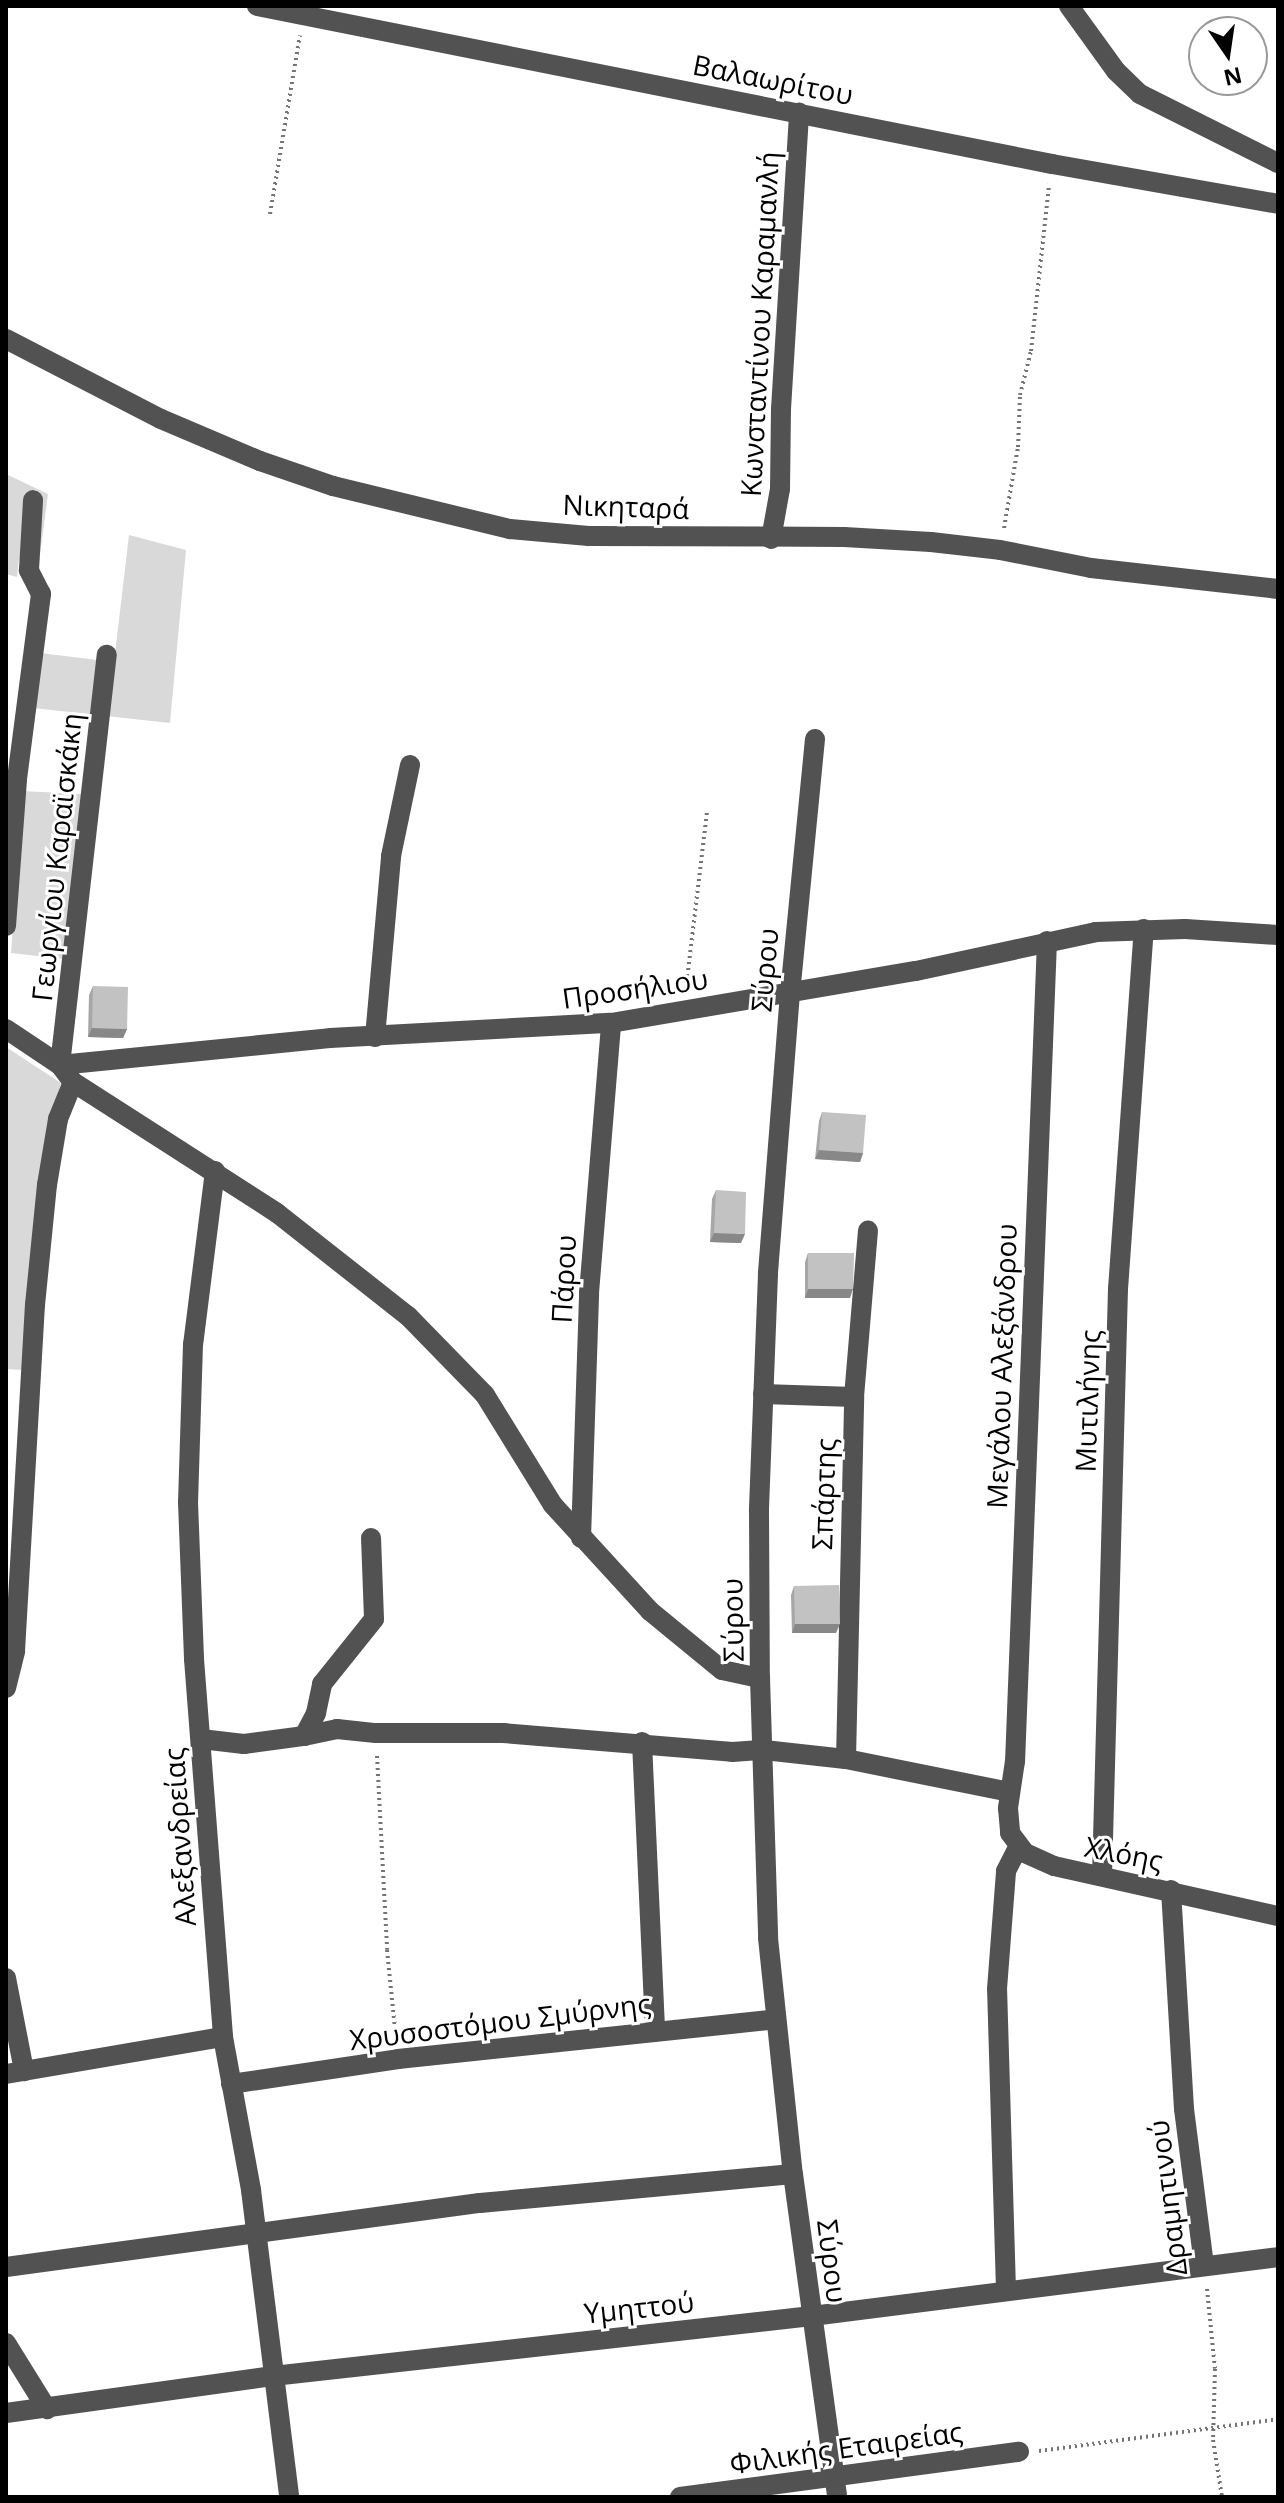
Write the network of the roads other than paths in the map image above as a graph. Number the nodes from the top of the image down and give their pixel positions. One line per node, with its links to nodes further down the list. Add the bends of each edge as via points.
1 (257, 6): 3 (street, Βαλαωρίτου)
2 (1069, 6): 4 (street, via 1116,71 1140,94)
3 (799, 113): 5 (street, Βαλαωρίτου); 8 (street, Κωνσταντίνου Καραμανλή, via 780,489)
4 (1278, 163)
5 (1278, 204)
6 (6, 339): 8 (street, Νικηταρά, via 161,419 333,486 510,529)
7 (33, 500): 13 (street, via 29,570 41,594 17,779)
8 (771, 539): 9 (street, Νικηταρά, via 844,537 1000,550 1091,568)
9 (1278, 589)
10 (107, 655): 21 (street, Γεωργίου Καραϊσκάκη)
11 (815, 739): 17 (street, Σύρου)
12 (410, 765): 20 (street, via 391,856)
13 (6, 926)
14 (1144, 929): 15 (street, Προσήλιου); 16 (street, Προσήλιου); 37 (street, Μυτιλήνης, via 1118,1289)
15 (1278, 935)
16 (1047, 941): 17 (street, Προσήλιου); 35 (street, Μεγάλου Αλεξάνδρου)
17 (790, 993): 18 (street, Προσήλιου); 24 (street, Σύρου)
18 (611, 1023): 20 (street, Προσήλιου); 27 (street, Πάρου, via 589,1293)
19 (6, 1029): 21 (street)
20 (375, 1037): 21 (street, Προσήλιου)
21 (67, 1074): 22 (street); 29 (street, Γεωργίου Καραϊσκάκη, via 47,1185 35,1305 15,1651)
22 (215, 1171): 27 (street, via 379,1291 456,1362 485,1395 548,1497); 31 (street, Αλεξανδρείας, via 193,1344 188,1502)
23 (868, 1231): 25 (street, Σπάρτης)
24 (763, 1394): 25 (street); 28 (street, Σύρου)
25 (854, 1397): 34 (street, Σπάρτης)
26 (371, 1538): 30 (street, via 374,1619 322,1684)
27 (581, 1538): 28 (street, via 690,1648 722,1670)
28 (760, 1678): 33 (street, Σύρου)
29 (6, 1688)
30 (304, 1736): 31 (street, via 244,1744); 32 (street, via 337,1729)
31 (201, 1739): 43 (street, Αλεξανδρείας)
32 (642, 1742): 33 (street, via 732,1752); 42 (street)
33 (764, 1750): 34 (street); 41 (street, Σύρου)
34 (846, 1759): 35 (street)
35 (1010, 1792): 36 (street, via 1007,1819)
36 (1019, 1846): 37 (street, Χλόης, via 1054,1866); 51 (street, via 1006,1871 997,1989)
37 (1102, 1876): 38 (street, Χλόης)
38 (1171, 1890): 39 (street, Χλόης); 49 (street, Δραμητινού, via 1184,2109)
39 (1278, 1916)
40 (6, 1978): 44 (street)
41 (776, 2019): 42 (street, Χρυσοστόμου Σμύρνης); 46 (street, Σύρου)
42 (655, 2032): 45 (street, Χρυσοστόμου Σμύρνης, via 398,2059)
43 (223, 2037): 44 (street); 45 (street, Αλεξανδρείας)
44 (15, 2072)
45 (231, 2084): 47 (street, Αλεξανδρείας)
46 (793, 2174): 47 (street, via 480,2203); 52 (street, Σύρου)
47 (257, 2235): 50 (street); 54 (street, Αλεξανδρείας)
48 (1278, 2257): 49 (street, Υμηττού)
49 (1204, 2266): 51 (street, Υμηττού)
50 (6, 2267)
51 (1006, 2290): 52 (street, Υμηττού)
52 (812, 2316): 54 (street, Υμηττού); 58 (street, Σύρου)
53 (6, 2343): 55 (street)
54 (273, 2376): 55 (street, Υμηττού); 59 (street, Αλεξανδρείας)
55 (47, 2409): 56 (street, Υμηττού)
56 (6, 2413)
57 (1019, 2452): 58 (street, Φιλικής Εταιρείας)
58 (836, 2487): 60 (street, Φιλικής Εταιρείας)
59 (289, 2497)
60 (680, 2497)

